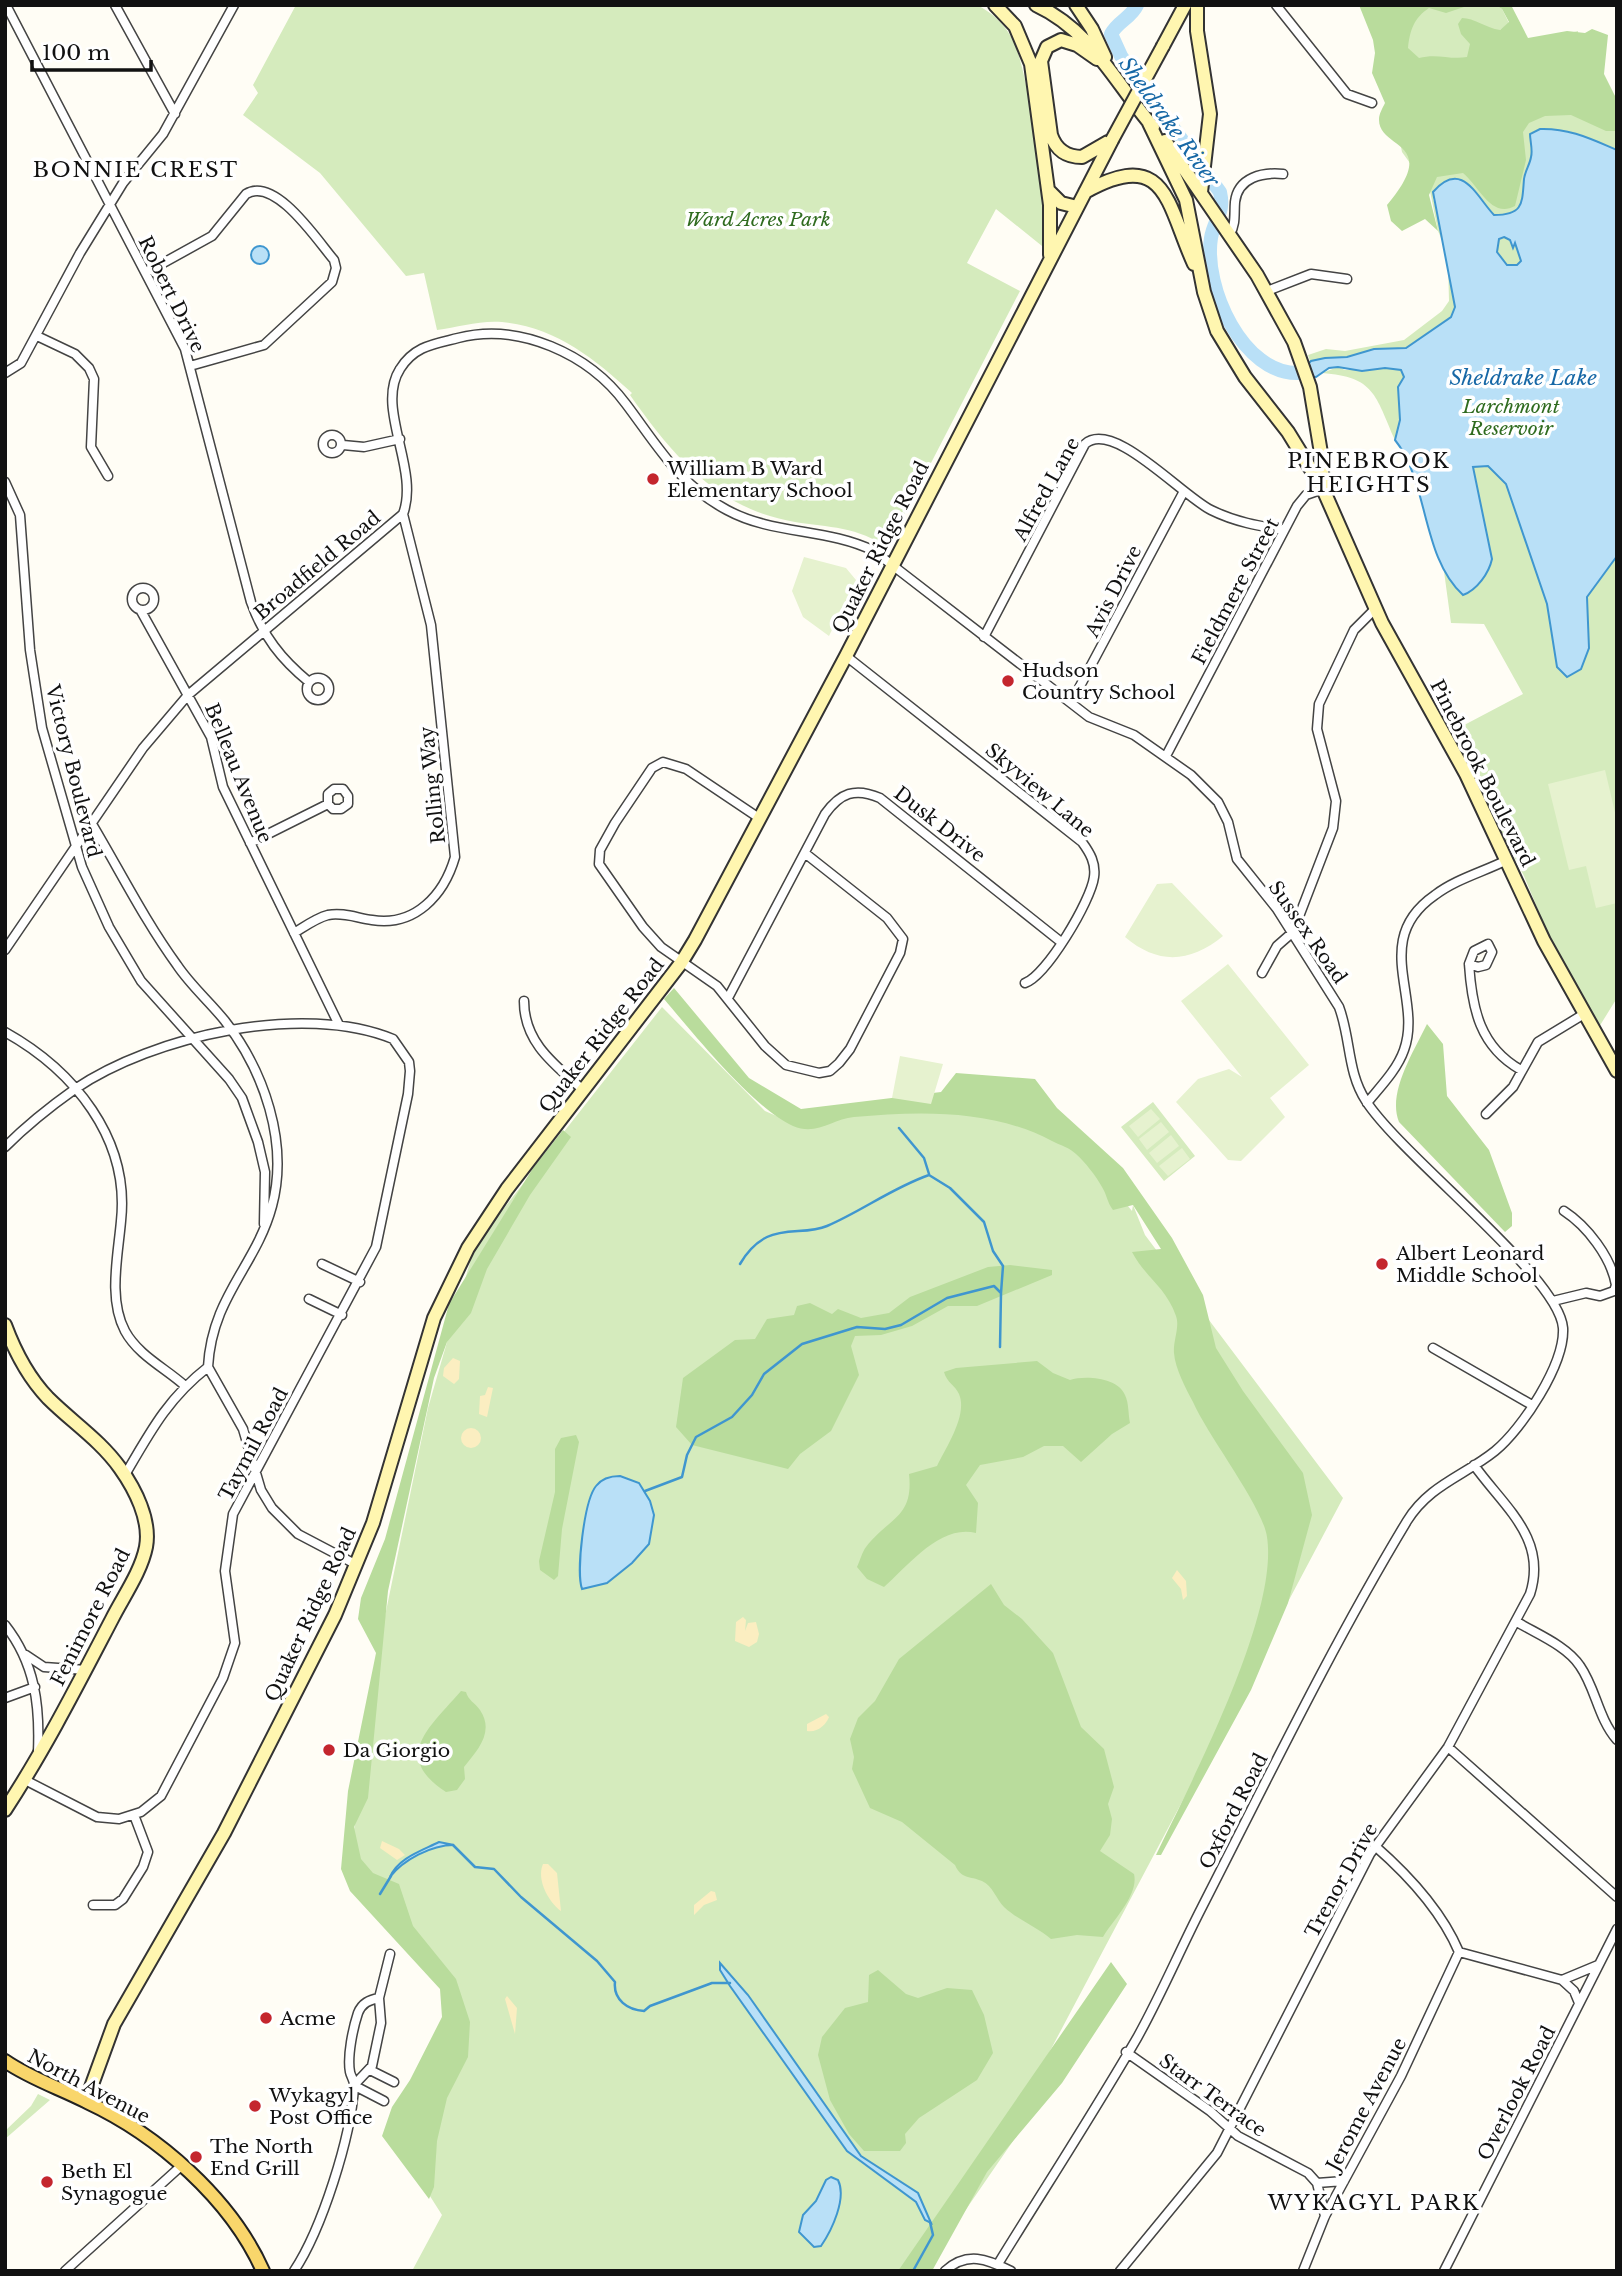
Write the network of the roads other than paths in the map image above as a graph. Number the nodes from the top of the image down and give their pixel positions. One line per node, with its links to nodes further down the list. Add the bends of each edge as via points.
1 (6, 5): 19 (street, Robert Drive)
2 (115, 5): 12 (street)
3 (995, 5): 16 (street, via 1015,26 1028,54)
4 (1036, 5): 10 (street, Pinebrook Boulevard, via 1073,28)
5 (1076, 5): 10 (street)
6 (1185, 5): 14 (street, Quaker Ridge Road, bridge)
7 (1197, 5): 18 (street, via 1197,32 1210,103)
8 (1276, 5): 11 (street, via 1347,94)
9 (231, 7): 12 (street)
10 (1111, 70): 13 (street, Pinebrook Boulevard); 14 (street, via 1067,40 1051,44 1041,61 1051,135 1061,150 1071,156 1087,156)
11 (1373, 103)
12 (174, 114): 19 (street)
13 (1149, 123): 18 (street, Pinebrook Boulevard); 21 (street, Pinebrook Boulevard, via 1178,180)
14 (1112, 140): 17 (street, Quaker Ridge Road)
15 (1283, 174): 22 (street, via 1262,173 1242,186 1236,197 1234,224)
16 (1048, 191): 20 (street, via 1061,203); 23 (street)
17 (1085, 192): 20 (street, Quaker Ridge Road); 26 (street, via 1124,174 1156,184 1176,214)
18 (1201, 192): 22 (street, Pinebrook Boulevard)
19 (110, 204): 24 (street, Robert Drive); 28 (street)
20 (1077, 207): 23 (street, Quaker Ridge Road)
21 (1189, 215): 22 (street, via 1196,209); 26 (street, Pinebrook Boulevard)
22 (1220, 220): 27 (street, Pinebrook Boulevard)
23 (1050, 258): 39 (street, Quaker Ridge Road)
24 (147, 272): 29 (street, Robert Drive); 29 (street, via 212,236 246,194 265,189 334,260 331,282 264,345)
25 (1347, 279): 27 (street, via 1311,274)
26 (1202, 282): 35 (street, Pinebrook Boulevard, via 1222,341)
27 (1267, 291): 35 (street, Pinebrook Boulevard, via 1300,355 1312,396)
28 (37, 336): 30 (street, via 21,363); 33 (street, via 75,354 89,368 94,379 91,447)
29 (190, 366): 42 (street, Robert Drive)
30 (5, 373)
31 (400, 439): 32 (street, via 364,447); 37 (street, Broadfield Road, via 408,482); 39 (street, Broadfield Road, via 393,393 396,376 411,354 464,336 512,334 548,345 596,373 626,404 688,485 726,510 793,531 854,541)
32 (342, 445)
33 (108, 476)
34 (5, 482): 53 (street, Victory Boulevard, via 20,515 40,717)
35 (1323, 489): 38 (street, Fieldmere Street, via 1303,498); 40 (street, Pinebrook Boulevard)
36 (1183, 493): 38 (street, Alfred Lane, via 1229,518); 43 (street, Alfred Lane, via 1132,450 1104,437 1091,439); 47 (street, Avis Drive)
37 (403, 514): 42 (street, Broadfield Road); 57 (street, Rolling Way, via 431,625 455,857 439,895 409,916 375,921 328,915)
38 (1284, 530): 48 (street, Fieldmere Street)
39 (892, 565): 43 (street, Sussex Road); 44 (street, Quaker Ridge Road)
40 (1375, 609): 55 (street, Pinebrook Boulevard, via 1471,782); 56 (street, via 1354,629 1319,704 1317,729 1334,785 1335,814 1321,866)
41 (141, 611): 46 (street, Belleau Avenue)
42 (262, 632): 45 (street, Robert Drive); 46 (street, Broadfield Road)
43 (984, 637): 47 (street, Sussex Road)
44 (846, 656): 50 (street, Quaker Ridge Road); 58 (street, Skyview Lane, via 1082,842 1093,861 1094,877 1088,897)
45 (309, 682)
46 (188, 695): 51 (street, Broadfield Road, via 143,748); 52 (street, Belleau Avenue, via 211,737 223,787)
47 (1071, 703): 48 (street, Sussex Road, via 1099,723 1134,735)
48 (1166, 756): 56 (street, Sussex Road, via 1218,802 1237,859)
49 (328, 804): 52 (street)
50 (759, 818): 60 (street, Quaker Ridge Road); 60 (street, via 686,769 663,762 642,780 605,841 599,856 605,874 643,927)
51 (92, 824): 53 (street, Broadfield Road); 69 (street, Victory Boulevard, via 177,966)
52 (250, 843): 57 (street, Belleau Avenue)
53 (75, 849): 59 (street, Broadfield Road); 70 (street, Victory Boulevard, via 92,894 126,958)
54 (806, 853): 58 (street, Dusk Drive, via 834,802 851,792 880,797); 64 (street, Dusk Drive); 64 (street, via 887,918 904,939 850,1049 830,1071 792,1069 765,1046)
55 (1507, 860): 66 (street, Pinebrook Boulevard); 75 (street, via 1452,884 1413,917 1400,961 1408,1032 1404,1050)
56 (1293, 932): 62 (street, via 1277,946); 75 (street, Sussex Road, via 1339,1007 1353,1076)
57 (294, 933): 67 (street, Belleau Avenue)
58 (1061, 942): 63 (street, Skyview Lane, via 1037,977)
59 (5, 950)
60 (681, 963): 64 (street); 74 (street, Quaker Ridge Road)
61 (1469, 964): 71 (street, via 1481,1027 1502,1059)
62 (1262, 974)
63 (1024, 984)
64 (728, 998)
65 (524, 1001): 74 (street, via 534,1041 547,1059)
66 (1584, 1014): 71 (street, via 1538,1042); 72 (street, Pinebrook Boulevard)
67 (340, 1026): 69 (street, via 287,1025); 81 (street, Taymil Road, via 383,1035 399,1044 409,1062 408,1094 379,1237)
68 (5, 1032): 73 (street, via 50,1060)
69 (232, 1032): 70 (street); 79 (street, Victory Boulevard, via 254,1070 275,1133 277,1172)
70 (191, 1040): 73 (street, via 141,1055); 79 (street, Victory Boulevard, via 229,1079 250,1118 265,1172)
71 (1521, 1070): 76 (street, via 1513,1087)
72 (1617, 1071)
73 (77, 1088): 77 (street); 89 (street, via 105,1133 120,1183 118,1314 133,1343)
74 (583, 1090): 94 (street, Quaker Ridge Road, via 494,1207 445,1294 425,1343)
75 (1367, 1103): 84 (street, Sussex Road, via 1426,1169 1527,1268)
76 (1486, 1114)
77 (5, 1147)
78 (1564, 1211): 82 (street, via 1593,1238 1615,1279)
79 (264, 1224): 88 (street, Victory Boulevard, via 217,1315)
80 (323, 1264): 81 (street)
81 (360, 1282): 85 (street, Taymil Road)
82 (1616, 1293): 84 (street, via 1572,1295)
83 (309, 1299): 85 (street)
84 (1553, 1301): 90 (street, Sussex Road, via 1563,1324 1563,1340)
85 (342, 1315): 92 (street, Taymil Road)
86 (5, 1325): 93 (street, Fenimore Road, via 18,1356 39,1387 99,1442)
87 (1433, 1348): 90 (street)
88 (208, 1367): 89 (street); 92 (street, via 243,1429)
89 (184, 1385): 93 (street)
90 (1532, 1405): 91 (street, Oxford Road, via 1513,1433)
91 (1474, 1465): 95 (street, Trenor Drive, via 1522,1524 1534,1552 1534,1583); 117 (street, Oxford Road, via 1440,1485 1410,1516 1325,1662)
92 (256, 1467): 94 (street, via 267,1501 289,1527); 106 (street, Taymil Road, via 233,1514 226,1544 233,1653 160,1796)
93 (125, 1475): 98 (street, Fenimore Road, via 144,1515 146,1546)
94 (356, 1565): 122 (street, Quaker Ridge Road, via 224,1833 114,2024)
95 (1517, 1622): 101 (street, via 1571,1654); 102 (street, Trenor Drive)
96 (5, 1625): 97 (street)
97 (23, 1652): 98 (street, via 44,1667); 99 (street)
98 (86, 1670): 103 (street, Fenimore Road)
99 (35, 1687): 100 (street); 103 (street)
100 (5, 1698)
101 (1617, 1740)
102 (1448, 1747): 107 (street, Trenor Drive); 108 (street)
103 (38, 1758): 104 (street, Fenimore Road)
104 (25, 1780): 105 (street, Fenimore Road); 106 (street, via 97,1817)
105 (5, 1810)
106 (134, 1815): 109 (street, via 148,1852 143,1867 115,1905)
107 (1375, 1846): 111 (street, via 1428,1904); 124 (street, Trenor Drive)
108 (1617, 1897)
109 (93, 1905)
110 (1617, 1929): 113 (street, Overlook Road)
111 (1459, 1952): 114 (street); 126 (street, Jerome Avenue, via 1401,2076)
112 (390, 1954): 115 (street)
113 (1598, 1965): 114 (street); 116 (street, Overlook Road)
114 (1562, 1980): 116 (street)
115 (379, 1998): 119 (street, via 381,2023); 121 (street, via 367,2001 358,2013 350,2060)
116 (1579, 2003): 137 (street, Overlook Road)
117 (1126, 2052): 124 (street, Starr Terrace); 129 (street, Oxford Road)
118 (5, 2062): 122 (main road, North Avenue)
119 (370, 2070): 120 (street); 121 (street)
120 (394, 2082)
121 (355, 2085): 123 (street); 132 (street, via 344,2142 314,2235)
122 (86, 2101): 125 (main road, North Avenue, via 127,2123)
123 (384, 2101)
124 (1230, 2128): 127 (street, Starr Terrace, via 1308,2173); 135 (street, Trenor Drive, via 1217,2153)
125 (180, 2167): 130 (street); 131 (main road, North Avenue, via 240,2229)
126 (1344, 2181): 127 (street); 128 (street, Jerome Avenue)
127 (1317, 2183): 128 (street)
128 (1325, 2216): 136 (street, Jerome Avenue)
129 (998, 2264): 133 (street, via 967,2258); 134 (street)
130 (65, 2271)
131 (264, 2271)
132 (294, 2271)
133 (945, 2271)
134 (1011, 2271)
135 (1121, 2271)
136 (1303, 2271)
137 (1444, 2271)

